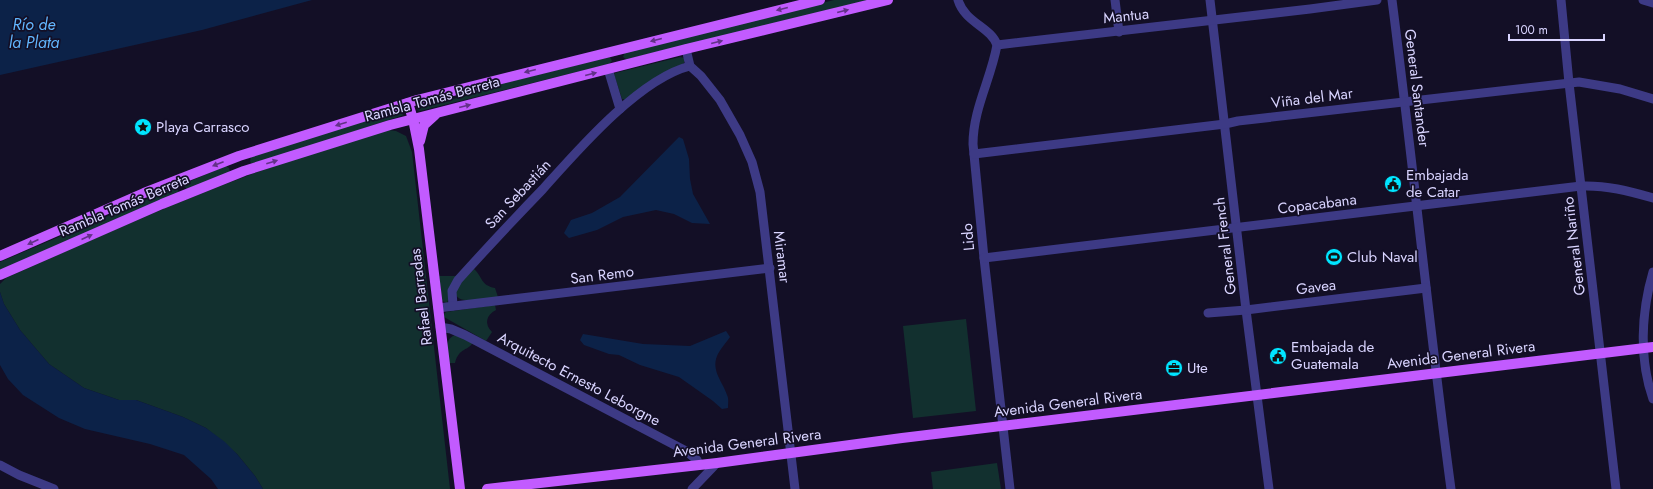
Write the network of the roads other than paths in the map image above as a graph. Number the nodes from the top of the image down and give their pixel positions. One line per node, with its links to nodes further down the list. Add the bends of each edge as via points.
1 (820, 0): 15 (main road, Rambla Tomás Berreta, one-way to 15)
2 (888, 0): 14 (main road, Rambla Tomás Berreta, one-way to 2)
3 (958, 0): 13 (street, via 965,14)
4 (1114, 0): 12 (street)
5 (1210, 0): 11 (street, General French)
6 (1377, 0): 11 (street, Mantua)
7 (1392, 0): 22 (street, General Santander)
8 (1561, 0): 20 (street, General Nariño)
9 (1643, 0): 10 (street)
10 (1653, 3)
11 (1212, 20): 12 (street, Mantua); 27 (street, General French)
12 (1119, 32): 13 (street, Mantua)
13 (997, 45): 30 (street, Lido, via 975,126)
14 (686, 49): 16 (main road, Rambla Tomás Berreta); 17 (street)
15 (616, 50): 16 (main road); 19 (main road, Rambla Tomás Berreta, one-way to 19)
16 (619, 66): 18 (main road, Rambla Tomás Berreta)
17 (690, 66): 24 (street, San Sebastián, via 667,75); 41 (street, Miramar, via 720,100 752,162 760,192)
18 (608, 69): 24 (street); 25 (main road, Rambla Tomás Berreta, one-way to 18)
19 (487, 82): 23 (main road, Rambla Tomás Berreta); 26 (main road, via 466,93 418,106)
20 (1569, 83): 21 (street, Viña del Mar, via 1604,86); 22 (street, Viña del Mar); 34 (street, General Nariño)
21 (1653, 98)
22 (1405, 102): 27 (street, Viña del Mar); 37 (street, General Santander)
23 (408, 103): 26 (main road, Rafael Barradas); 31 (main road, Rambla Tomás Berreta, one-way to 31)
24 (620, 109): 45 (street, San Sebastián, via 580,148 458,280 452,291)
25 (439, 112): 26 (main road, Rambla Tomás Berreta); 29 (main road, via 424,125)
26 (413, 119): 28 (main road, Rambla Tomás Berreta); 29 (main road, Rafael Barradas)
27 (1225, 124): 30 (street, Viña del Mar); 38 (street, General French)
28 (390, 125): 29 (main road, via 409,130); 32 (main road, Rambla Tomás Berreta, one-way to 28)
29 (419, 149): 46 (main road, Rafael Barradas)
30 (974, 154): 40 (street, Lido)
31 (239, 156): 32 (main road); 33 (main road, Rambla Tomás Berreta, one-way to 33)
32 (244, 171): 35 (main road, Rambla Tomás Berreta)
33 (177, 180): 35 (main road); 39 (main road, Rambla Tomás Berreta, one-way to 39)
34 (1581, 186): 36 (street, Copacabana, via 1626,190); 37 (street, Copacabana); 51 (street, General Nariño)
35 (184, 195): 43 (main road, Rambla Tomás Berreta, one-way to 35)
36 (1653, 198)
37 (1418, 207): 38 (street, Copacabana); 44 (street, General Santander)
38 (1237, 228): 40 (street, Copacabana); 47 (street, General French)
39 (0, 256)
40 (984, 258): 55 (street, Lido)
41 (770, 268): 45 (street, San Remo); 56 (street, Miramar)
42 (1653, 272): 50 (street, via 1646,302)
43 (0, 275)
44 (1426, 288): 47 (street, Gavea); 52 (street, General Santander)
45 (453, 306): 46 (street, San Remo)
46 (438, 308): 49 (main road, Rafael Barradas)
47 (1246, 310): 48 (street, Gavea); 53 (street, General French)
48 (1208, 313)
49 (440, 327): 58 (street, Arquitecto Ernesto Leborgne, via 465,335 686,451); 61 (main road, Rafael Barradas)
50 (1648, 348): 51 (main road, Avenida General Rivera); 54 (street, via 1644,366)
51 (1601, 354): 52 (main road, Avenida General Rivera); 68 (street, General Nariño)
52 (1436, 373): 53 (main road, Avenida General Rivera); 67 (street, General Santander)
53 (1258, 395): 55 (main road, Avenida General Rivera); 66 (street, General French)
54 (1653, 399)
55 (1003, 426): 56 (main road, Avenida General Rivera); 65 (street, Lido)
56 (790, 453): 57 (main road, Avenida General Rivera); 64 (street, Miramar)
57 (717, 462): 58 (main road, Avenida General Rivera); 63 (street)
58 (699, 464): 62 (main road, Avenida General Rivera)
59 (0, 465): 60 (street)
60 (54, 489)
61 (460, 489)
62 (487, 489)
63 (692, 489)
64 (795, 489)
65 (1010, 489)
66 (1269, 489)
67 (1452, 489)
68 (1616, 489)

